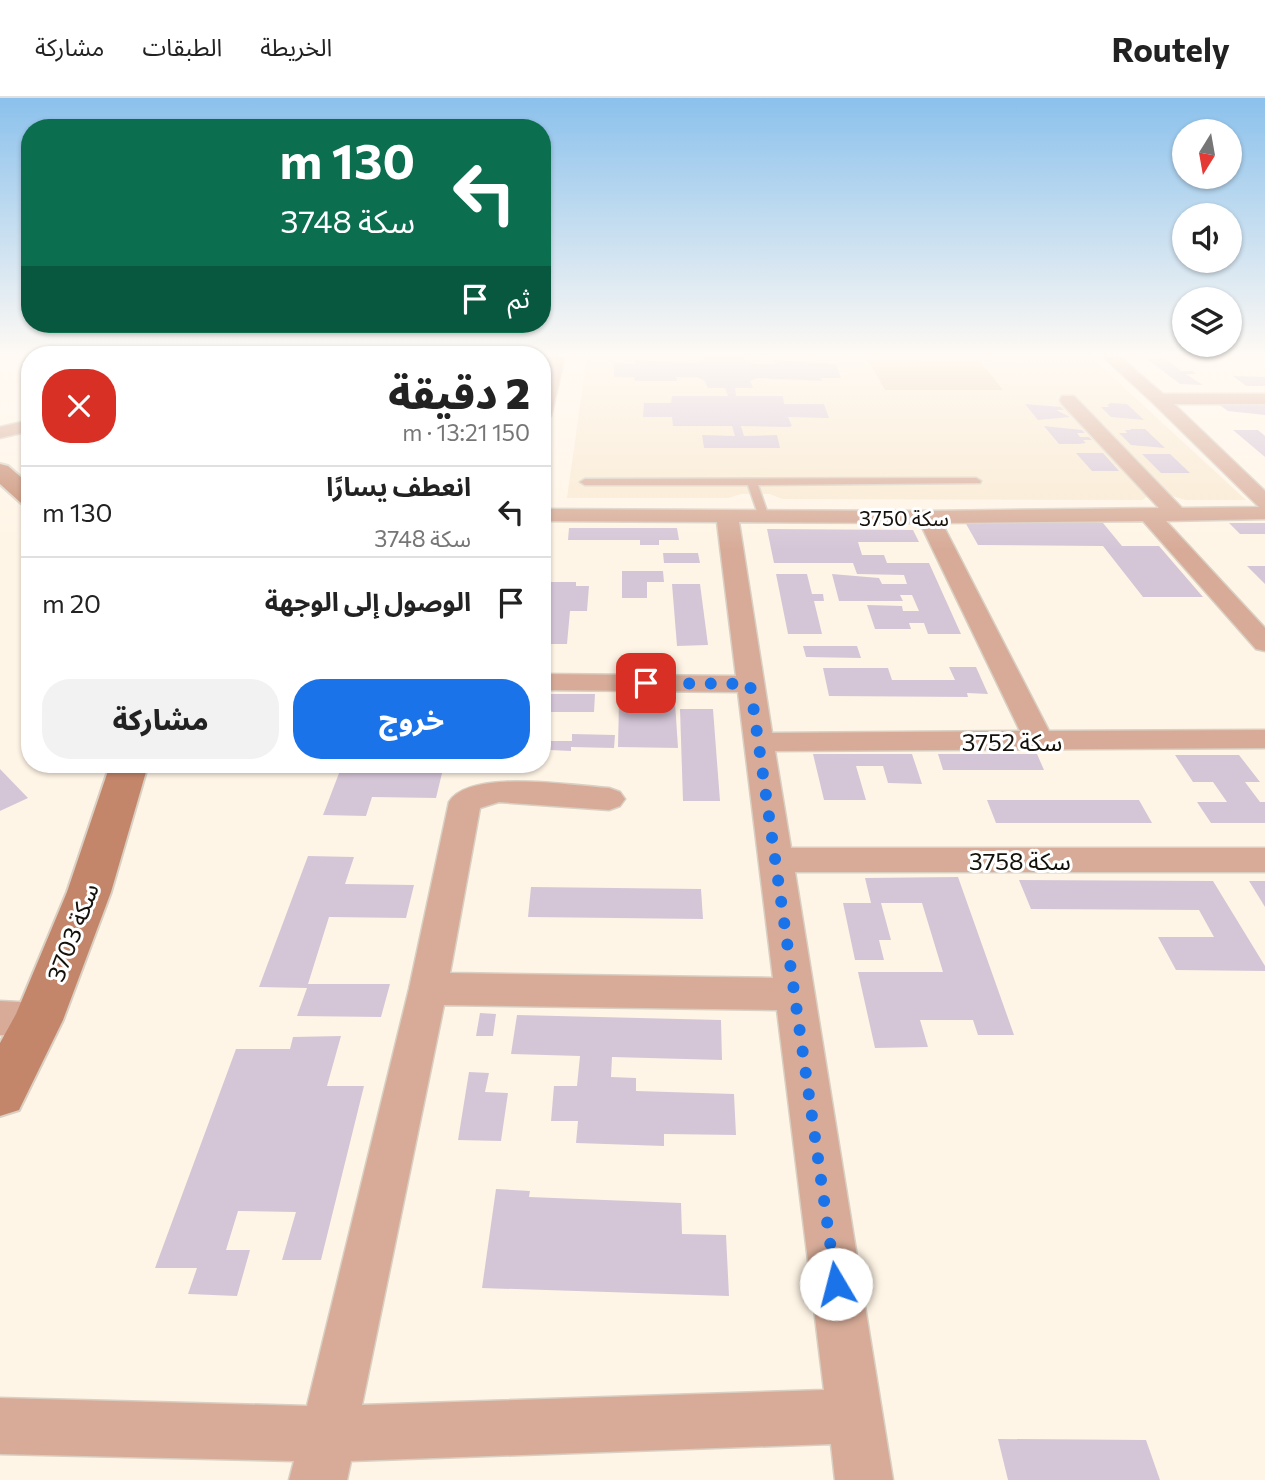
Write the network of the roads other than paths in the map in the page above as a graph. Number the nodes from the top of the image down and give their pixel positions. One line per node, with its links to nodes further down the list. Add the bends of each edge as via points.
1 (1088, 420): 13 (street)
2 (1180, 420): 10 (street)
3 (21, 427): 4 (street)
4 (0, 433)
5 (0, 471): 9 (street)
6 (976, 481): 8 (lane)
7 (585, 482): 8 (lane)
8 (752, 482): 15 (lane)
9 (21, 490)
10 (1265, 502)
11 (1265, 513): 13 (street, سكة 3750)
12 (1149, 514): 13 (street, سكة 3750); 16 (street, سكة 3750); 17 (street)
13 (1176, 514)
14 (551, 515): 15 (street, سكة 3750)
15 (745, 517): 16 (street, سكة 3750); 19 (street)
16 (928, 517): 21 (street)
17 (1265, 643)
18 (551, 682): 19 (street)
19 (750, 684): 22 (street)
20 (1265, 739): 21 (street, سكة 3752)
21 (1039, 740): 22 (street, سكة 3752)
22 (758, 741): 25 (street)
23 (126, 773): 29 (street, سكة 3703, via 89,892)
24 (609, 799): 27 (street, via 499,792 465,802)
25 (775, 860): 26 (street, سكة 3758); 28 (street)
26 (1265, 860)
27 (428, 989): 28 (street); 33 (street)
28 (794, 994): 31 (street)
29 (19, 1019): 30 (street, سكة 3703)
30 (0, 1093)
31 (855, 1416): 33 (street); 34 (street)
32 (0, 1426): 33 (street)
33 (322, 1457)
34 (864, 1480)

